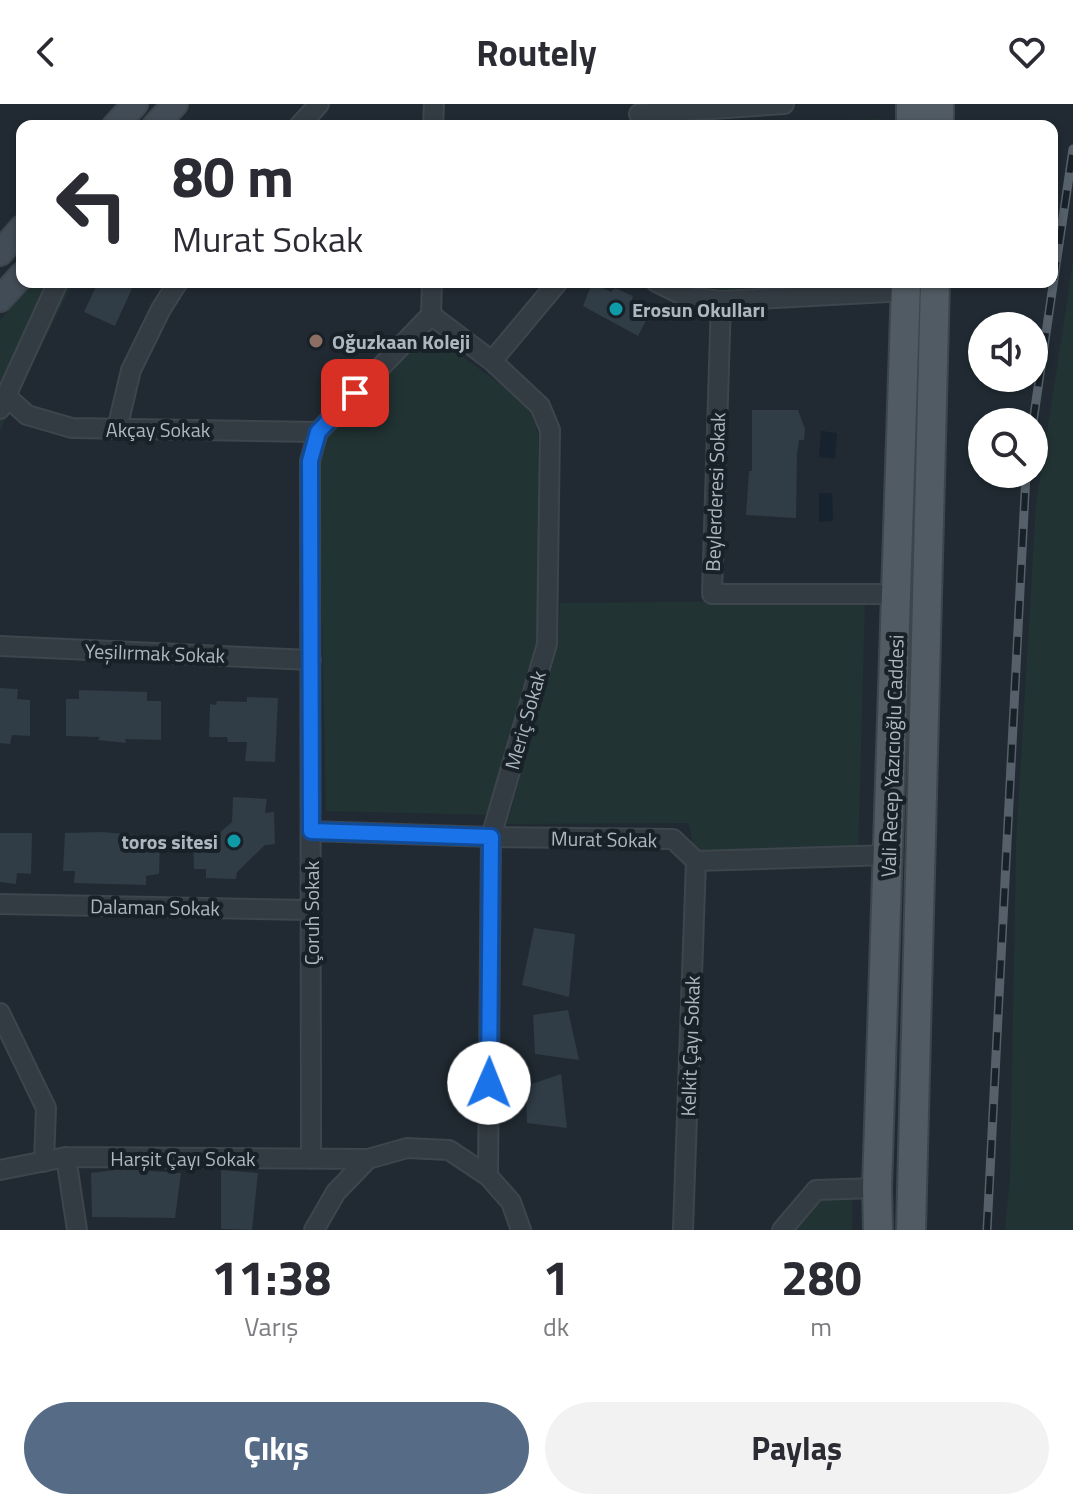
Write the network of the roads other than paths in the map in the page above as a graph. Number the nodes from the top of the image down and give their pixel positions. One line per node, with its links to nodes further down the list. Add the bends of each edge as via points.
1 (135, 104): 6 (main road)
2 (319, 104): 7 (street)
3 (772, 104): 4 (street); 5 (street)
4 (784, 104)
5 (638, 115)
6 (120, 120)
7 (304, 120)
8 (16, 235): 9 (main road)
9 (0, 253)
10 (16, 282): 19 (main road)
11 (55, 288): 23 (street)
12 (174, 288): 24 (street, via 131,370)
13 (432, 288): 21 (street)
14 (553, 288): 22 (street)
15 (668, 288): 20 (street, via 687,297)
16 (893, 288): 20 (street)
17 (906, 288): 26 (main road, Vali Recep Yazıcıoğlu Caddesi)
18 (935, 288): 49 (main road, Vali Recep Yazıcıoğlu Caddesi)
19 (0, 299)
20 (721, 301): 26 (street, Beylerderesi Sokak, via 712,594)
21 (431, 315): 22 (street, Meriç Sokak); 25 (street)
22 (492, 361): 30 (street, Meriç Sokak, via 540,406 550,430 547,644)
23 (4, 403): 24 (street, Akçay Sokak, via 72,428)
24 (117, 429): 25 (street, Akçay Sokak)
25 (318, 432): 28 (street, Çoruh Sokak, via 310,461)
26 (897, 594): 31 (main road, Vali Recep Yazıcıoğlu Caddesi)
27 (0, 646): 28 (street, Yeşilırmak Sokak)
28 (311, 660): 29 (street, Çoruh Sokak)
29 (311, 831): 30 (street, Murat Sokak); 34 (street, Çoruh Sokak)
30 (491, 837): 32 (street, Murat Sokak, via 673,839); 41 (street, Meriç Sokak)
31 (889, 855): 32 (street); 42 (main road, Vali Recep Yazıcıoğlu Caddesi)
32 (696, 861): 46 (street, Kelkit Çayı Sokak)
33 (0, 904): 34 (street, Dalaman Sokak)
34 (311, 910): 37 (street, Çoruh Sokak)
35 (0, 1013): 39 (street, via 46,1108)
36 (66, 1157): 37 (street, Harşit Çayı Sokak); 39 (street, Harşit Çayı Sokak); 43 (street)
37 (311, 1159): 38 (street, Harşit Çayı Sokak)
38 (368, 1159): 41 (street, via 407,1148 449,1150); 44 (street, via 336,1192)
39 (44, 1162): 40 (street, Harşit Çayı Sokak)
40 (0, 1170)
41 (488, 1176): 45 (street, via 511,1202)
42 (877, 1188): 47 (street, via 816,1190); 48 (main road, Vali Recep Yazıcıoğlu Caddesi)
43 (77, 1230)
44 (314, 1230)
45 (521, 1230)
46 (683, 1230)
47 (782, 1230)
48 (878, 1230)
49 (911, 1230)

